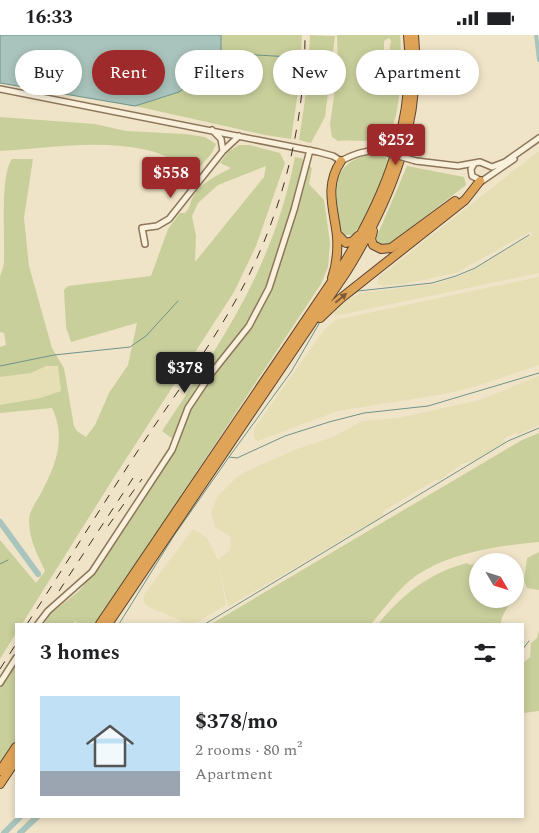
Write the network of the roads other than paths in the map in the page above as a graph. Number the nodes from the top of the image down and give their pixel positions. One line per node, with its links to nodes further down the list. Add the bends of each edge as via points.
1 (408, 35): 16 (highway, via 410,79 404,126)
2 (414, 35): 16 (highway, via 416,80 410,128 404,152)
3 (0, 89): 4 (street)
4 (212, 130): 5 (street); 8 (street, via 221,139)
5 (239, 136): 7 (street); 8 (street)
6 (539, 138): 12 (street, via 505,162); 14 (street)
7 (310, 150): 9 (street); 22 (street, via 269,288 249,326 194,398 172,450 92,572)
8 (223, 151): 18 (street, via 169,219 157,226 142,228)
9 (341, 161): 11 (street, bridge, via 354,153 380,151 416,161); 17 (highway, via 330,185)
10 (474, 164): 11 (street); 12 (street, via 483,162); 13 (street)
11 (458, 166): 13 (street)
12 (488, 167): 14 (street)
13 (471, 174): 15 (street); 16 (highway, via 471,186 466,194 386,249 373,245 371,239)
14 (488, 177): 15 (street)
15 (480, 181): 20 (highway, one-way to 15, via 323,314 465,200)
16 (378, 212): 17 (highway, via 353,241 346,243); 19 (highway); 20 (highway, via 347,271)
17 (337, 234): 19 (highway, via 336,265)
18 (145, 244)
19 (325, 293): 21 (highway)
20 (296, 346): 21 (highway)
21 (105, 622)
22 (39, 623)
23 (15, 660): 24 (street)
24 (0, 683)
25 (15, 748): 27 (highway)
26 (15, 762): 28 (highway)
27 (0, 771)
28 (0, 784)

